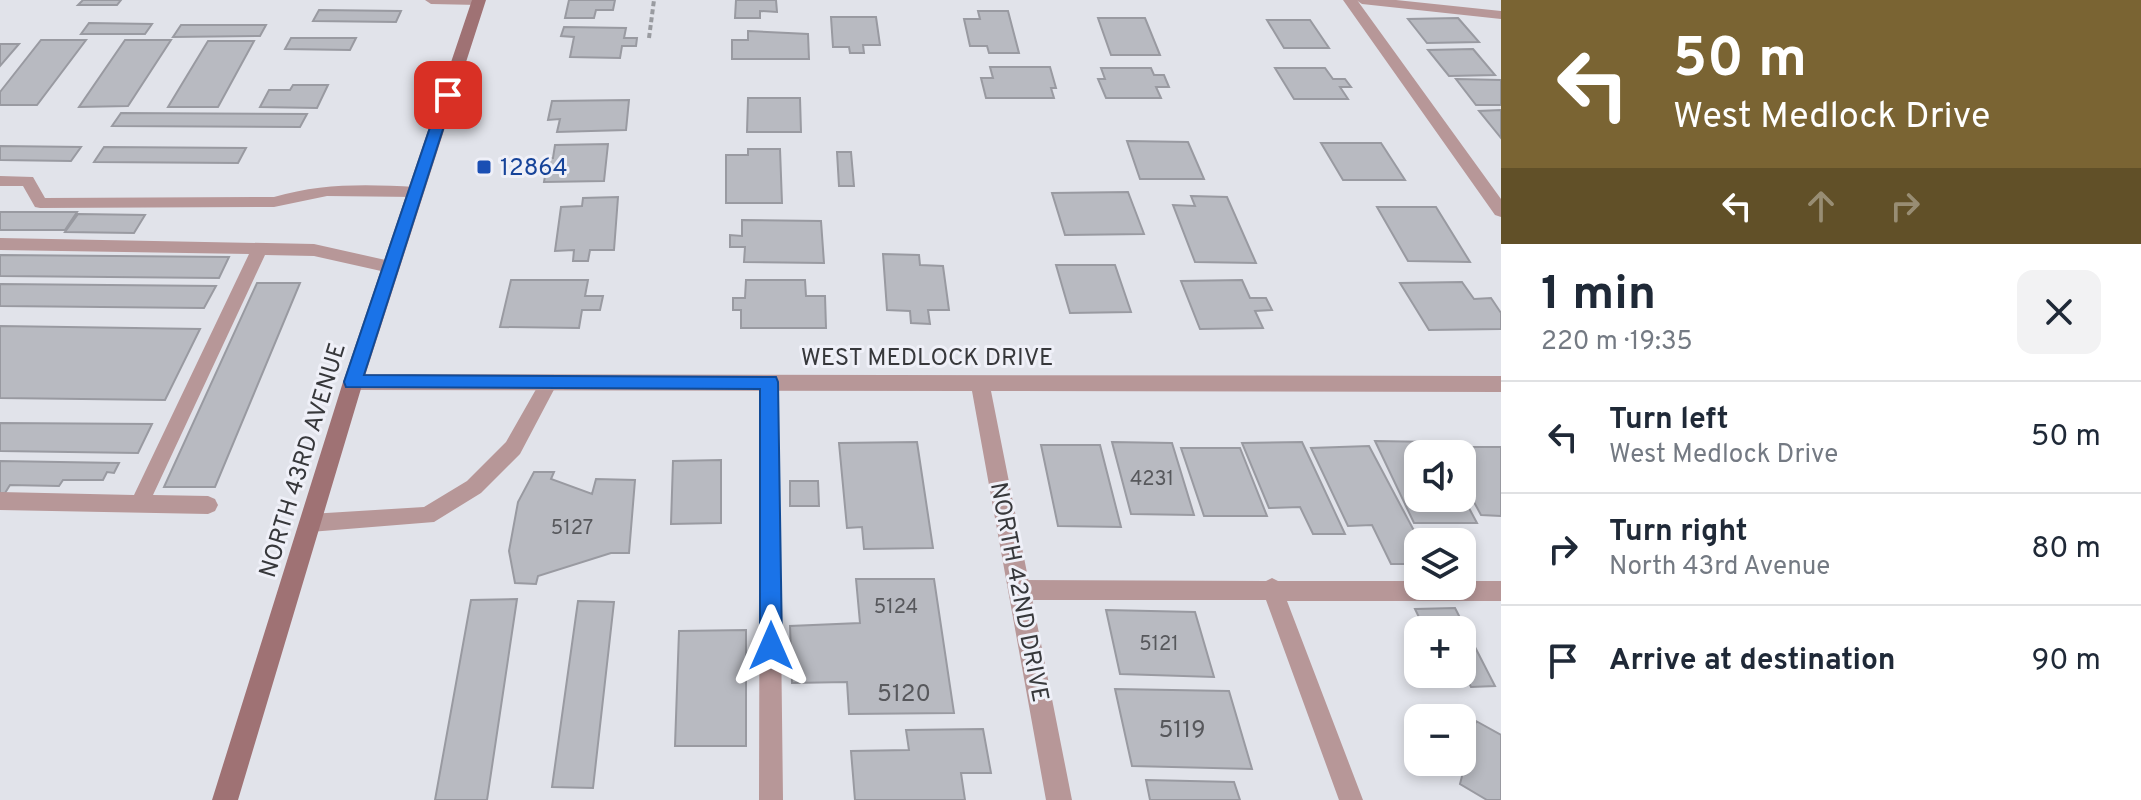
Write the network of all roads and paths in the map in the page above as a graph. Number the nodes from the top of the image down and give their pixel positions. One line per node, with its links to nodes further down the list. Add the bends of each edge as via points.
1 (431, 0): 2 (lane)
2 (479, 0): 9 (main road, NORTH 43RD AVENUE)
3 (654, 0): 7 (path)
4 (1350, 0): 10 (street)
5 (1362, 0): 6 (lane)
6 (1501, 15)
7 (649, 38)
8 (0, 181): 9 (lane, via 28,181 40,203 274,202 347,188)
9 (416, 192): 13 (main road, NORTH 43RD AVENUE)
10 (1501, 211)
11 (0, 244): 12 (lane)
12 (260, 248): 13 (lane, via 314,250); 20 (lane)
13 (390, 267): 14 (main road, NORTH 43RD AVENUE)
14 (353, 382): 15 (street, WEST MEDLOCK DRIVE); 22 (main road, NORTH 43RD AVENUE)
15 (549, 382): 16 (street, WEST MEDLOCK DRIVE); 22 (lane, via 513,448 474,487 427,516)
16 (769, 382): 17 (street, WEST MEDLOCK DRIVE); 27 (lane)
17 (980, 383): 18 (street, WEST MEDLOCK DRIVE); 24 (street, NORTH 42ND DRIVE)
18 (1501, 384)
19 (0, 501): 20 (lane)
20 (140, 503): 21 (lane)
21 (208, 505)
22 (310, 523): 26 (main road, NORTH 43RD AVENUE)
23 (1272, 588): 24 (lane); 25 (lane); 29 (lane)
24 (1019, 590): 28 (street, NORTH 42ND DRIVE)
25 (1501, 591)
26 (225, 800)
27 (771, 800)
28 (1059, 800)
29 (1351, 800)

